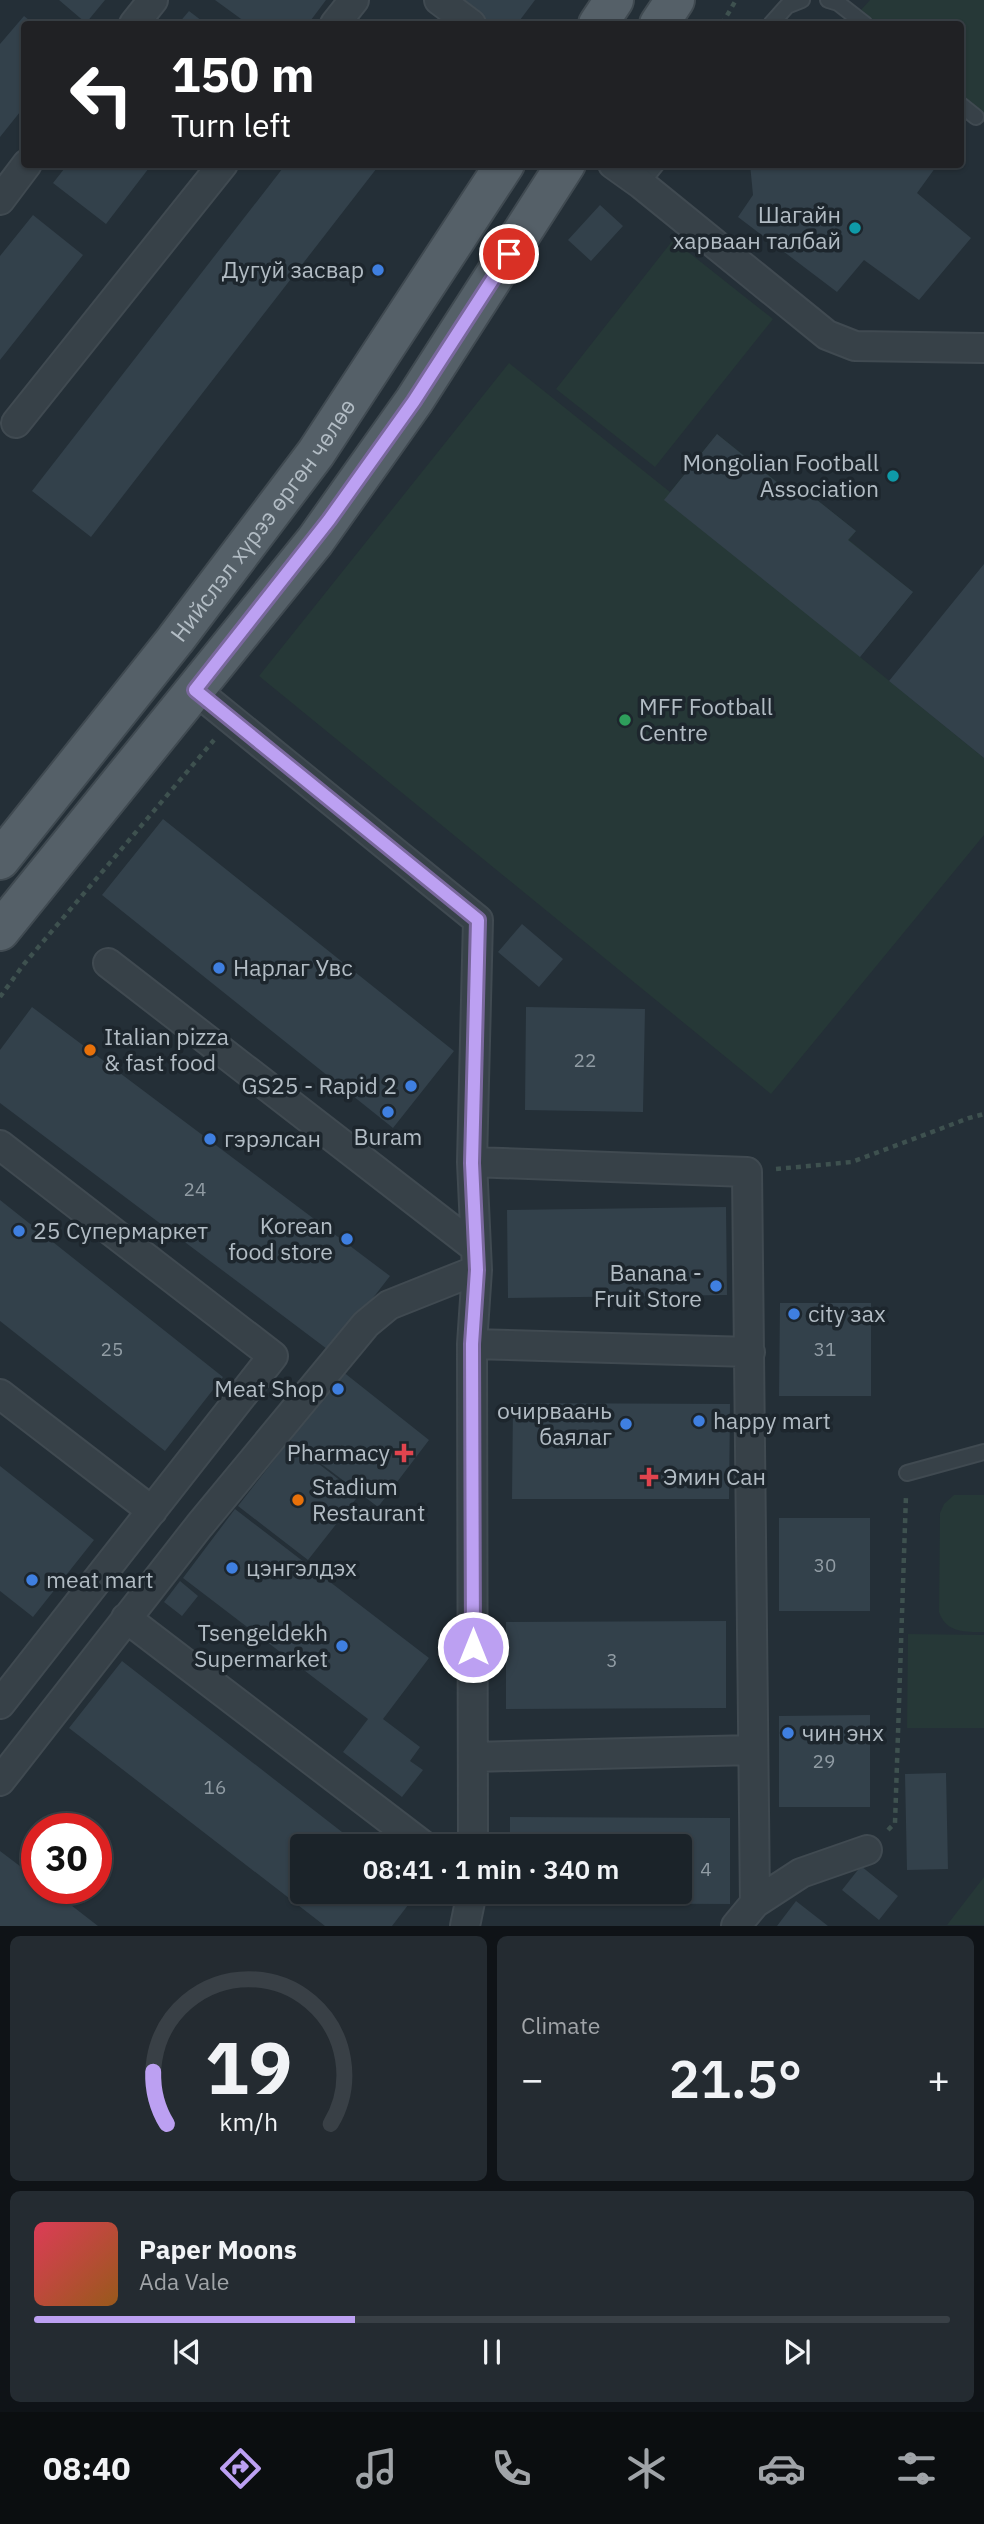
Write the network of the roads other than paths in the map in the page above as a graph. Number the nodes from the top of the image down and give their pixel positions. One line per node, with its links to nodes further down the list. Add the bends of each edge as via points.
1 (153, 0): 8 (street)
2 (354, 0): 9 (street)
3 (439, 0): 10 (street)
4 (614, 0): 11 (main road)
5 (675, 0): 12 (main road)
6 (802, 0): 13 (lane, via 787,6)
7 (828, 0): 14 (lane)
8 (136, 21)
9 (337, 21)
10 (467, 21)
11 (600, 21)
12 (661, 21)
13 (774, 21)
14 (860, 21)
15 (964, 107): 16 (lane)
16 (976, 117)
17 (24, 168): 23 (street)
18 (220, 168): 26 (street)
19 (502, 168): 25 (main road, Нийслэл хүрээ өргөн чөлөө)
20 (563, 168): 27 (main road, Нийслэл хүрээ өргөн чөлөө)
21 (627, 168): 22 (street)
22 (649, 174): 24 (street, via 827,335 855,346)
23 (0, 200)
24 (984, 348)
25 (342, 413): 27 (main road); 29 (main road, Нийслэл хүрээ өргөн чөлөө, via 175,640)
26 (16, 423)
27 (385, 442): 28 (main road, Нийслэл хүрээ өргөн чөлөө, via 315,541)
28 (195, 690): 30 (main road, Нийслэл хүрээ өргөн чөлөө); 33 (street, via 478,920)
29 (0, 860)
30 (0, 931)
31 (108, 963): 34 (street)
32 (0, 1145): 40 (street, via 273,1356)
33 (472, 1163): 34 (street); 36 (street, via 747,1172)
34 (477, 1259): 35 (street); 41 (street, via 389,1305 366,1324)
35 (472, 1344): 36 (street); 44 (street)
36 (750, 1352): 43 (street)
37 (0, 1394): 40 (street)
38 (984, 1452): 39 (lane)
39 (907, 1473)
40 (152, 1511): 42 (street)
41 (126, 1618): 45 (street); 46 (street)
42 (4, 1690)
43 (753, 1750): 44 (street); 49 (street)
44 (473, 1757): 47 (street)
45 (0, 1781)
46 (408, 1834)
47 (473, 1834)
48 (867, 1850): 49 (street, via 801,1873)
49 (755, 1903): 52 (street)
50 (470, 1904): 51 (street)
51 (465, 1926)
52 (736, 1926)

